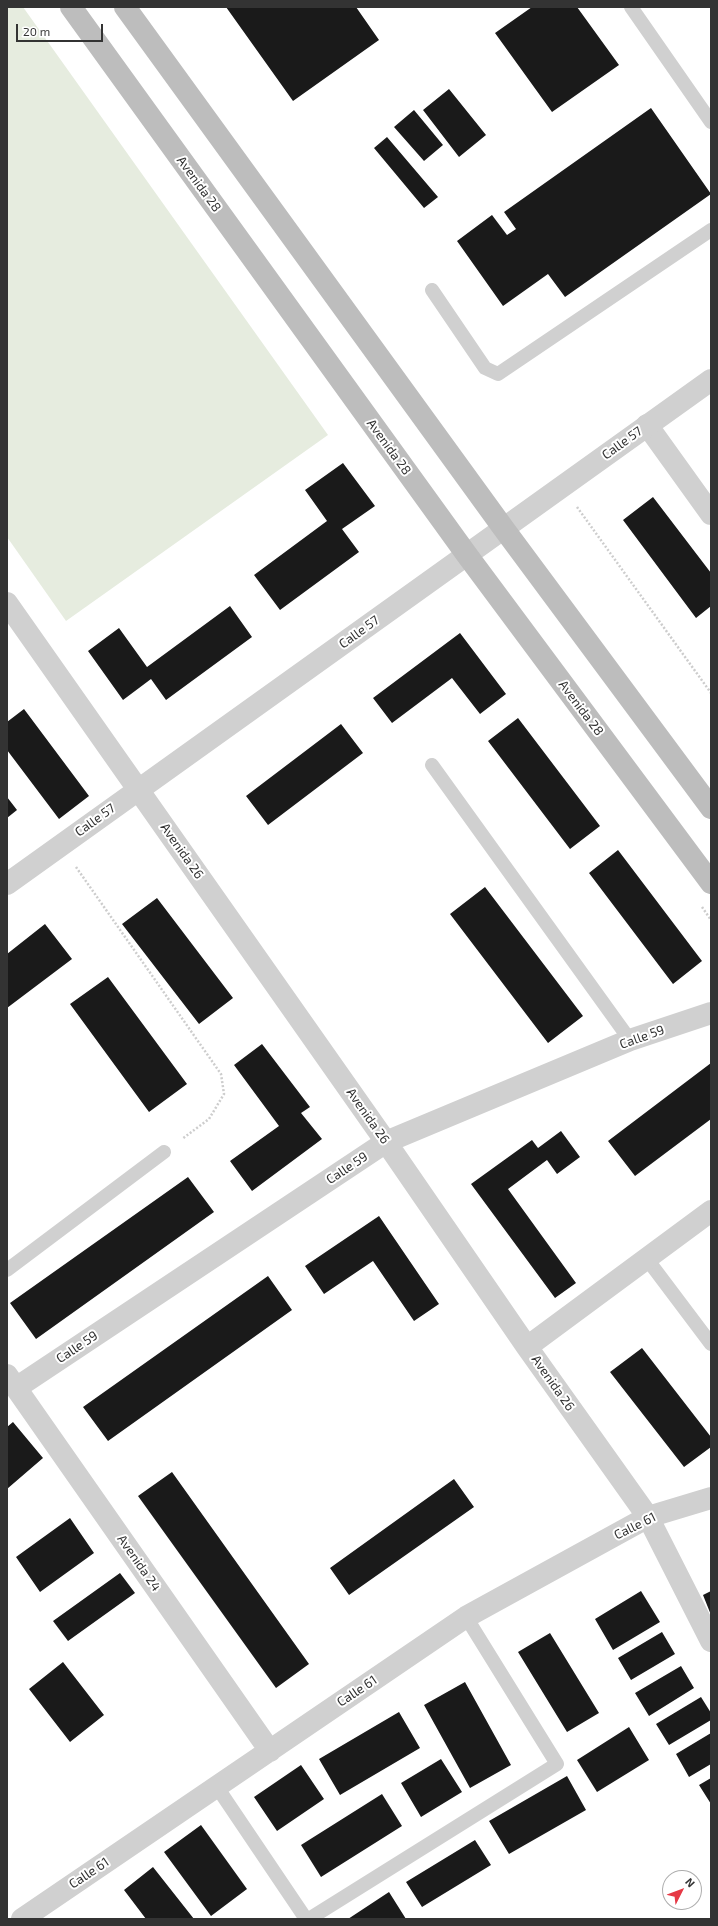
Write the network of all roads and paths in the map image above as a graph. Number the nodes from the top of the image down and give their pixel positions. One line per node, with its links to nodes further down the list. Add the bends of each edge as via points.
1 (71, 7): 12 (main road, Avenida 28)
2 (125, 7): 11 (main road)
3 (631, 7): 4 (lane)
4 (711, 122)
5 (711, 230): 6 (lane, via 498,374 485,368)
6 (432, 290)
7 (711, 380): 8 (street, Calle 57)
8 (646, 425): 9 (street, Calle 57); 10 (street)
9 (562, 487): 11 (street, Calle 57); 14 (path)
10 (711, 514)
11 (504, 529): 12 (street, Calle 57); 17 (main road)
12 (467, 555): 16 (street, Calle 57); 19 (main road, Avenida 28)
13 (7, 603): 16 (street, Avenida 26)
14 (711, 693)
15 (432, 765): 22 (lane)
16 (139, 789): 18 (street, Calle 57); 23 (street, Avenida 26)
17 (711, 808)
18 (60, 845): 20 (street, Calle 57); 24 (path, via 221,1074 224,1094 209,1119)
19 (711, 882)
20 (7, 884)
21 (711, 1013): 22 (street, Calle 59)
22 (630, 1040): 23 (street, Calle 59)
23 (386, 1142): 29 (street, Avenida 26); 30 (street, Calle 59)
24 (164, 1152): 27 (lane)
25 (711, 1211): 26 (street)
26 (647, 1259): 28 (lane); 29 (street)
27 (7, 1270)
28 (711, 1344)
29 (527, 1347): 32 (street, Avenida 26)
30 (11, 1381): 35 (street, Avenida 24)
31 (711, 1498): 32 (street, Calle 61)
32 (648, 1517): 33 (street, Calle 61); 34 (street, Avenida 26)
33 (466, 1617): 35 (street, Calle 61); 38 (lane, via 557,1764)
34 (711, 1641)
35 (270, 1751): 36 (street, Calle 61)
36 (217, 1787): 37 (street, Calle 61); 38 (lane)
37 (22, 1919)
38 (307, 1919)

